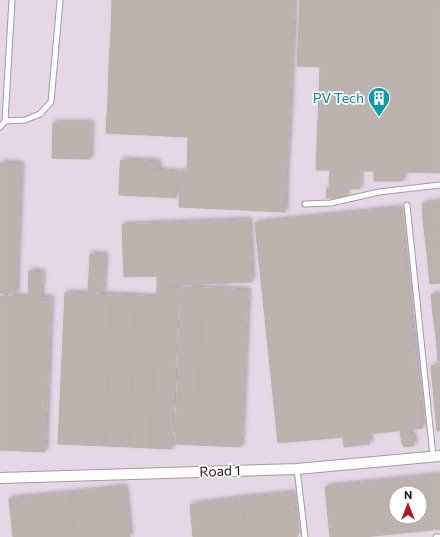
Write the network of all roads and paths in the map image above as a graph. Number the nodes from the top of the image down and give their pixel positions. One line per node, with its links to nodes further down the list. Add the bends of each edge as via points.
1 (12, 0): 3 (lane)
2 (60, 0): 3 (lane, via 51,102 40,114 25,120)
3 (5, 121): 4 (lane)
4 (0, 127)
5 (440, 185): 6 (lane, via 379,192 331,203)
6 (305, 204)
7 (407, 205): 8 (lane)
8 (437, 456): 9 (street, Road 1)
9 (298, 469): 10 (street, Road 1); 11 (lane)
10 (0, 478)
11 (305, 537)
12 (436, 537): 13 (lane)
13 (440, 537)

